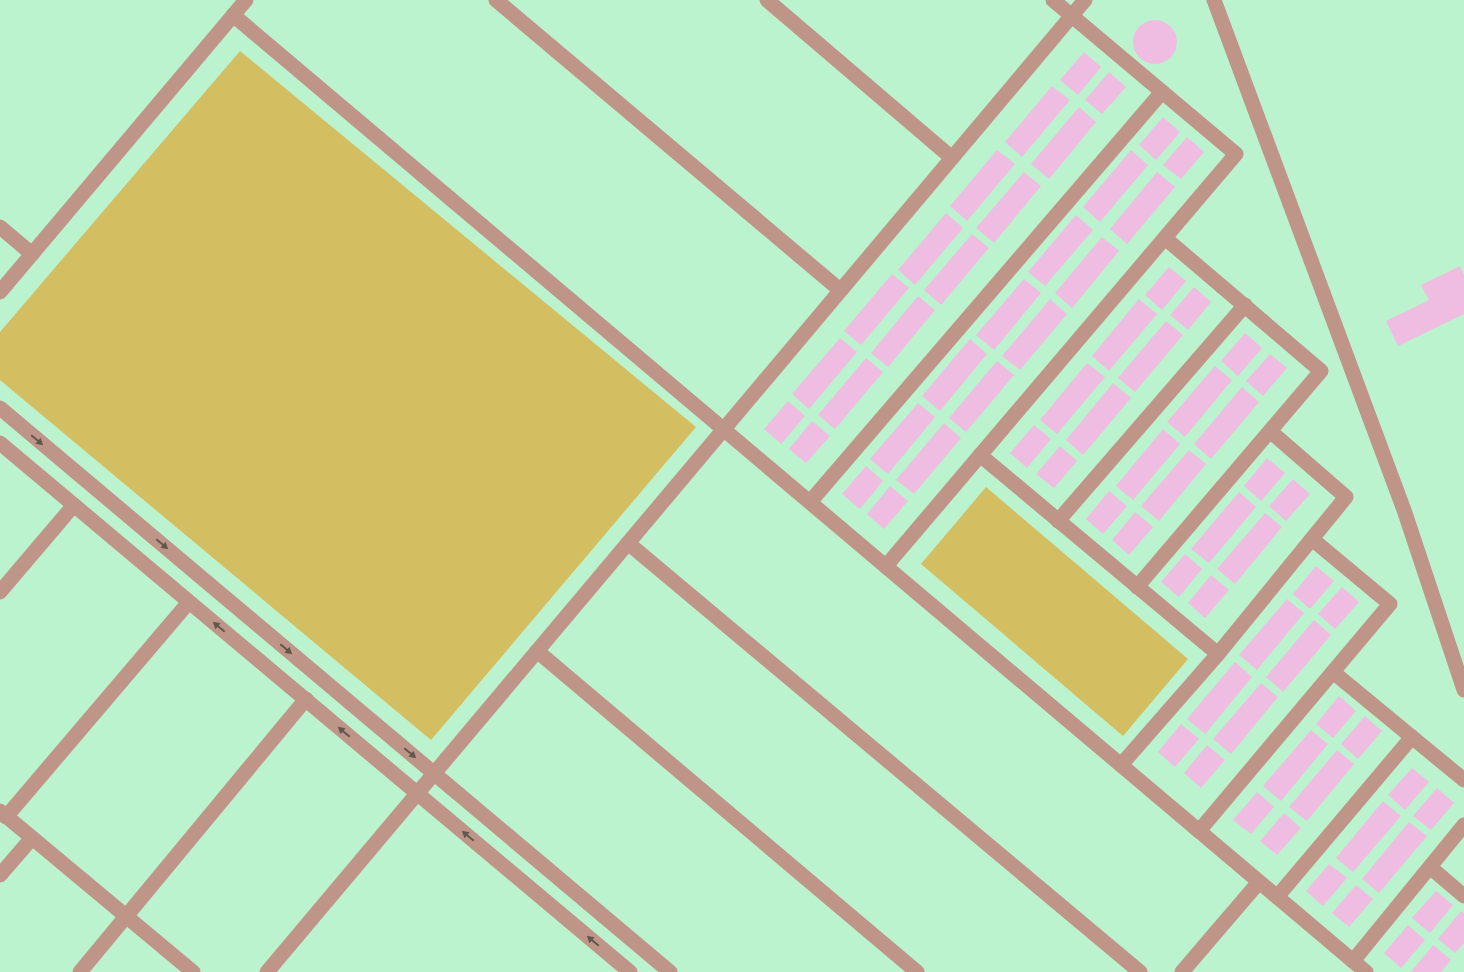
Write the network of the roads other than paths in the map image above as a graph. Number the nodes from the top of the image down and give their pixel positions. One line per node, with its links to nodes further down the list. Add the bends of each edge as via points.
1 (246, 0): 7 (street)
2 (496, 0): 14 (street)
3 (767, 0): 10 (street)
4 (1053, 0): 8 (street)
5 (1086, 0): 8 (street)
6 (1214, 0): 34 (street, via 1404,510)
7 (233, 15): 13 (street); 18 (street)
8 (1072, 16): 9 (street); 10 (street)
9 (1162, 92): 12 (street, via 1236,154); 22 (street)
10 (952, 158): 14 (street)
11 (0, 227): 13 (street)
12 (1165, 238): 16 (street); 21 (street)
13 (32, 254): 15 (street)
14 (840, 290): 18 (street)
15 (0, 292)
16 (1244, 306): 19 (street, via 1321,371); 24 (street)
17 (0, 408): 38 (street, one-way to 38)
18 (724, 429): 22 (street); 26 (street)
19 (1270, 431): 25 (street, via 1346,497); 28 (street)
20 (0, 444): 23 (street)
21 (980, 456): 24 (street); 27 (street)
22 (810, 502): 27 (street)
23 (74, 505): 29 (street); 30 (street)
24 (1058, 521): 28 (street)
25 (1312, 539): 32 (street); 33 (street, via 1390,604)
26 (628, 543): 31 (street); 58 (street)
27 (886, 566): 37 (street)
28 (1137, 587): 32 (street)
29 (0, 592)
30 (189, 602): 35 (street, one-way to 30); 41 (street)
31 (537, 651): 38 (street); 57 (street)
32 (1218, 654): 37 (street)
33 (1333, 672): 36 (street); 43 (street)
34 (1464, 690)
35 (306, 699): 40 (street, one-way to 35); 50 (street)
36 (1412, 736): 39 (street); 49 (street)
37 (1121, 765): 43 (street)
38 (434, 773): 40 (street); 56 (street)
39 (1464, 780)
40 (417, 793): 54 (street); 55 (street, one-way to 40)
41 (3, 814): 44 (street)
42 (1464, 825): 45 (street)
43 (1199, 831): 47 (street)
44 (32, 838): 46 (street); 50 (street)
45 (1430, 867): 48 (street); 51 (street)
46 (0, 875)
47 (1259, 882): 49 (street); 59 (street)
48 (1464, 896)
49 (1277, 897): 51 (street)
50 (126, 916): 52 (street); 53 (street)
51 (1353, 961): 60 (street)
52 (80, 972)
53 (193, 972)
54 (267, 972)
55 (630, 972)
56 (670, 972)
57 (917, 972)
58 (1140, 972)
59 (1182, 972)
60 (1366, 972)

